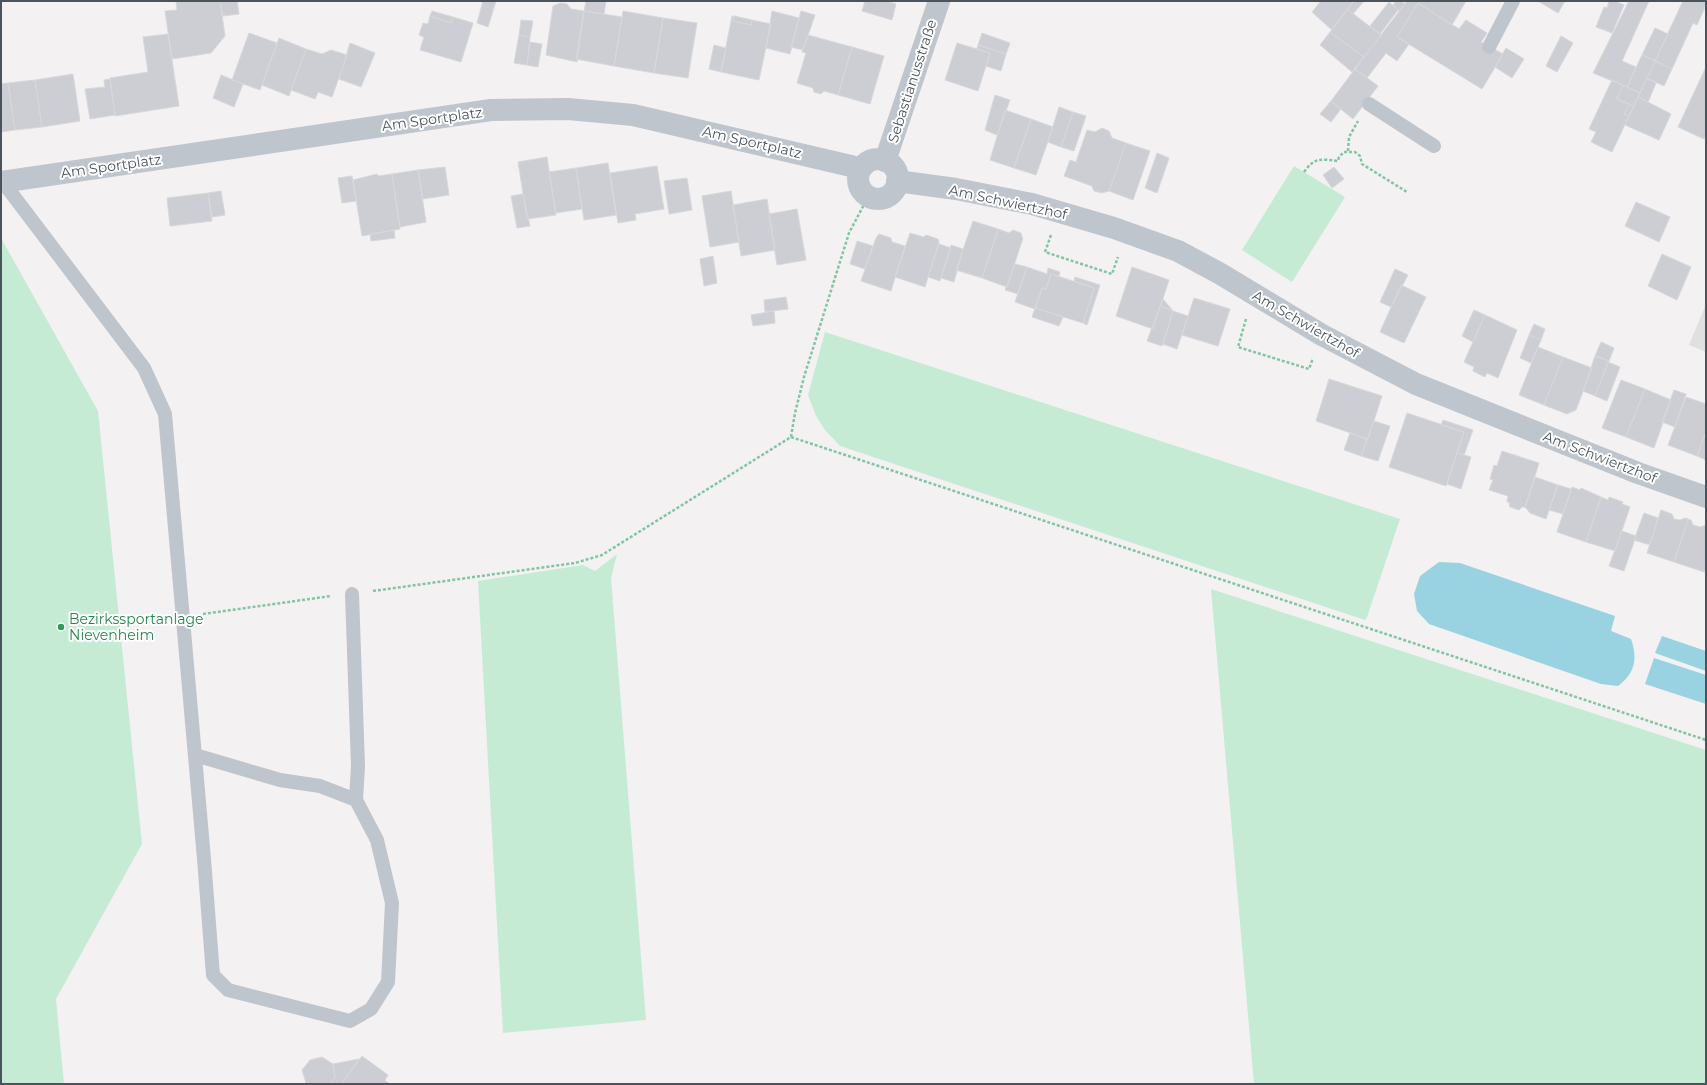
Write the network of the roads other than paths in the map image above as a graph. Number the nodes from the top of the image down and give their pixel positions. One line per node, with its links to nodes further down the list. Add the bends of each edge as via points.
1 (939, 1): 6 (street, Sebastianusstraße)
2 (1513, 1): 3 (lane)
3 (1489, 47)
4 (1369, 104): 5 (lane)
5 (1434, 146)
6 (885, 161): 7 (street, via 875,159 866,162); 8 (street, via 895,169)
7 (859, 170): 8 (street, via 858,185 868,197 876,199 890,195 896,188); 9 (street, Am Sportplatz, via 633,115 568,109 491,110)
8 (897, 181): 10 (street, Am Schwiertzhof, via 956,189 1032,204 1126,232 1186,254 1322,335 1416,384 1638,473)
9 (2, 182): 12 (lane, via 144,368 165,414)
10 (1706, 497)
11 (352, 594): 13 (lane, via 358,766)
12 (195, 755): 13 (lane, via 280,780 320,786); 13 (lane, via 213,975 228,990 350,1021 371,1009 388,982 392,903 377,840)
13 (356, 800)

